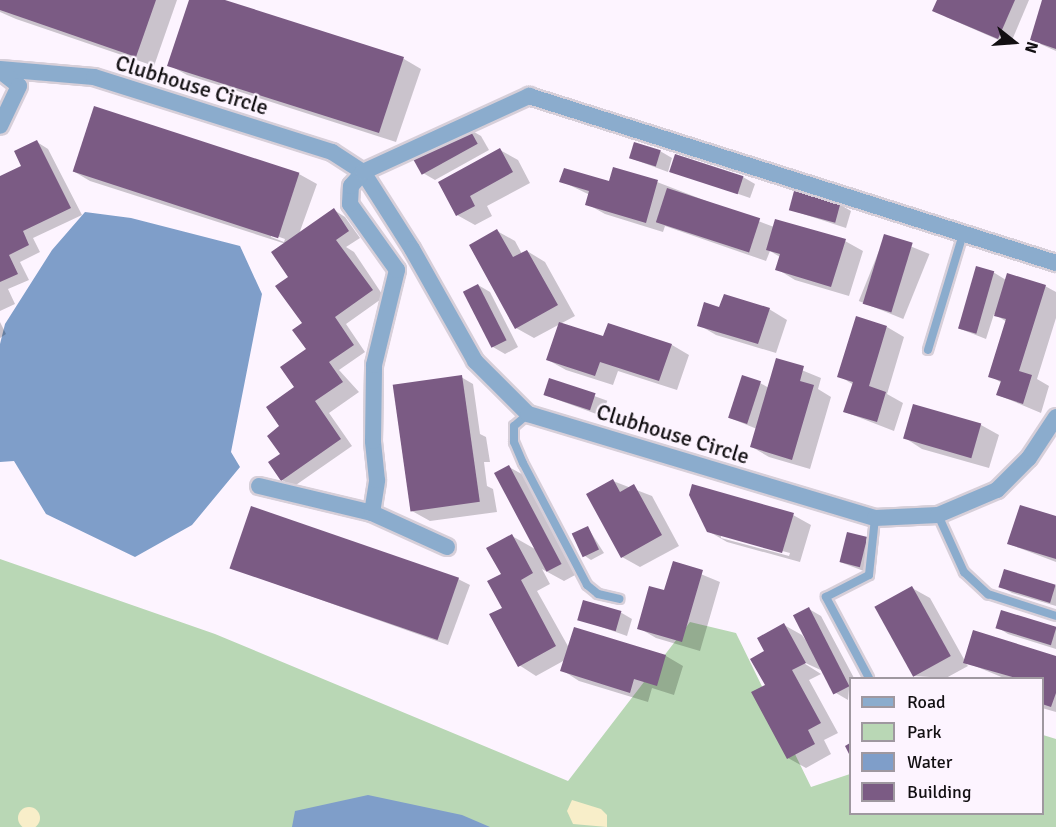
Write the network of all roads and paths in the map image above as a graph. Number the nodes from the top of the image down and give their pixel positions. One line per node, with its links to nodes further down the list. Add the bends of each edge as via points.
1 (0, 70): 2 (street, via 19,86); 3 (street, Clubhouse Circle, via 94,77 332,152)
2 (0, 126)
3 (363, 172): 4 (street, via 529,96); 7 (street, Clubhouse Circle, via 475,361); 10 (street, via 351,186 350,204 398,270 374,365 377,480)
4 (963, 234): 5 (street); 6 (lane)
5 (1056, 263)
6 (928, 350)
7 (528, 414): 12 (street, Clubhouse Circle); 14 (lane, via 514,426 514,442 523,463 587,585 598,594)
8 (1056, 417): 11 (street, Clubhouse Circle, via 1029,459 996,490)
9 (259, 486): 10 (street)
10 (372, 513): 13 (street)
11 (938, 515): 12 (street, Clubhouse Circle); 15 (lane, via 964,572 988,594)
12 (875, 518): 16 (lane, via 869,575 826,597)
13 (447, 547)
14 (620, 599)
15 (1056, 616)
16 (868, 677)

